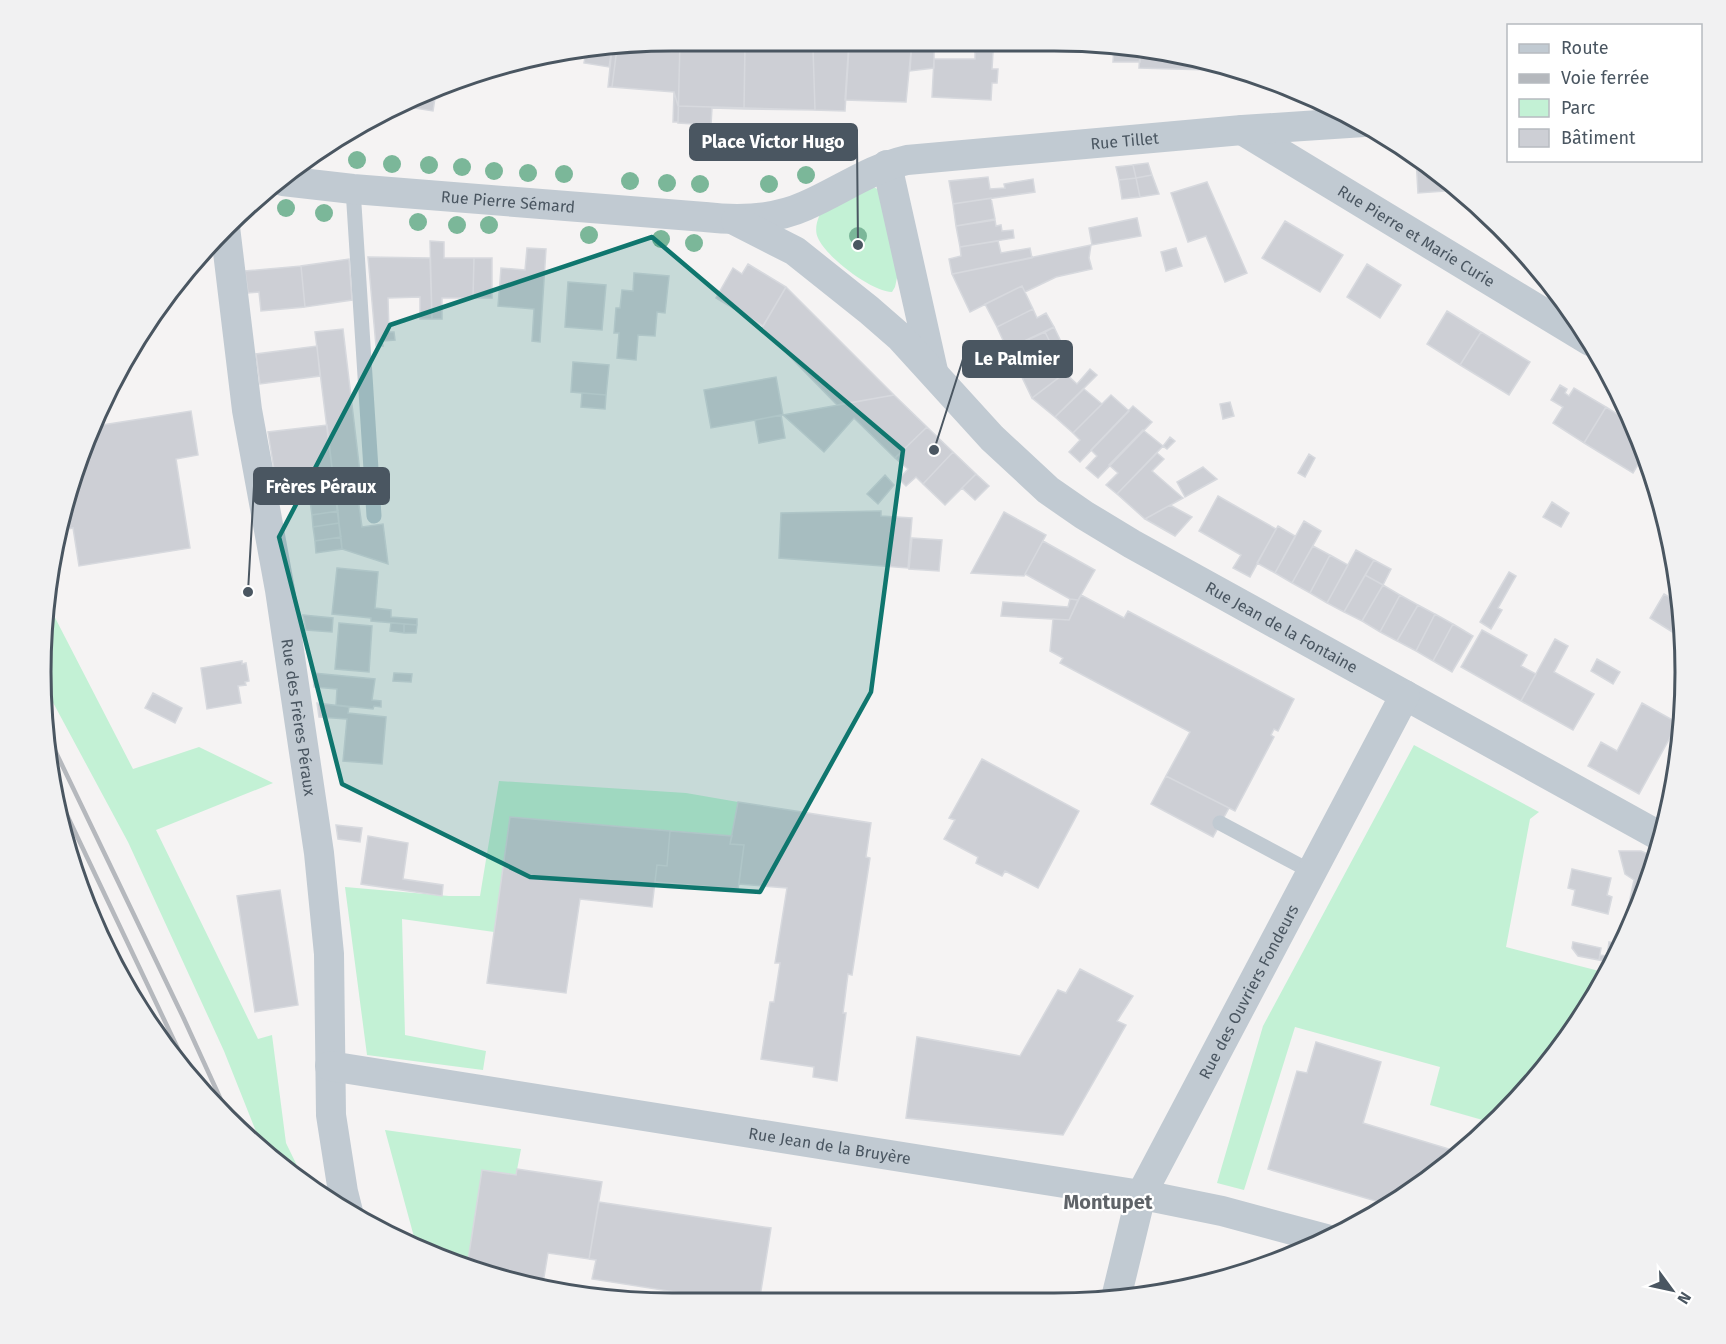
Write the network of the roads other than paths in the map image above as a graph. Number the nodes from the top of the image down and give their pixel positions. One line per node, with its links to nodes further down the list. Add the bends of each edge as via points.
1 (1345, 123): 2 (street, Rue Tillet)
2 (1242, 130): 3 (street, Rue Tillet); 8 (street, Rue Pierre et Marie Curie)
3 (887, 165): 6 (street, Rue Tillet, via 787,213); 9 (street)
4 (291, 182): 5 (street, Rue Pierre Sémard)
5 (353, 189): 6 (street, Rue Pierre Sémard); 10 (lane)
6 (736, 221): 9 (street, Rue Jean de la Fontaine, via 795,252 886,324)
7 (227, 240): 15 (street, Rue des Frères Péraux, via 247,410 280,590 319,853 329,954)
8 (1572, 330)
9 (933, 371): 11 (street, Rue Jean de la Fontaine, via 993,438 1062,501)
10 (374, 516)
11 (1405, 695): 13 (street, Rue Jean de la Fontaine); 14 (street, Rue des Ouvriers Fondeurs)
12 (1220, 823): 14 (lane)
13 (1654, 833)
14 (1312, 872): 16 (street, Rue des Ouvriers Fondeurs)
15 (330, 1066): 16 (street, Rue Jean de la Bruyère); 17 (street, Rue des Frères Péraux, via 331,1114)
16 (1140, 1195): 18 (street, Rue Jean de la Bruyère); 19 (street, Rue des Ouvriers Fondeurs)
17 (345, 1200)
18 (1314, 1236)
19 (1118, 1290)

